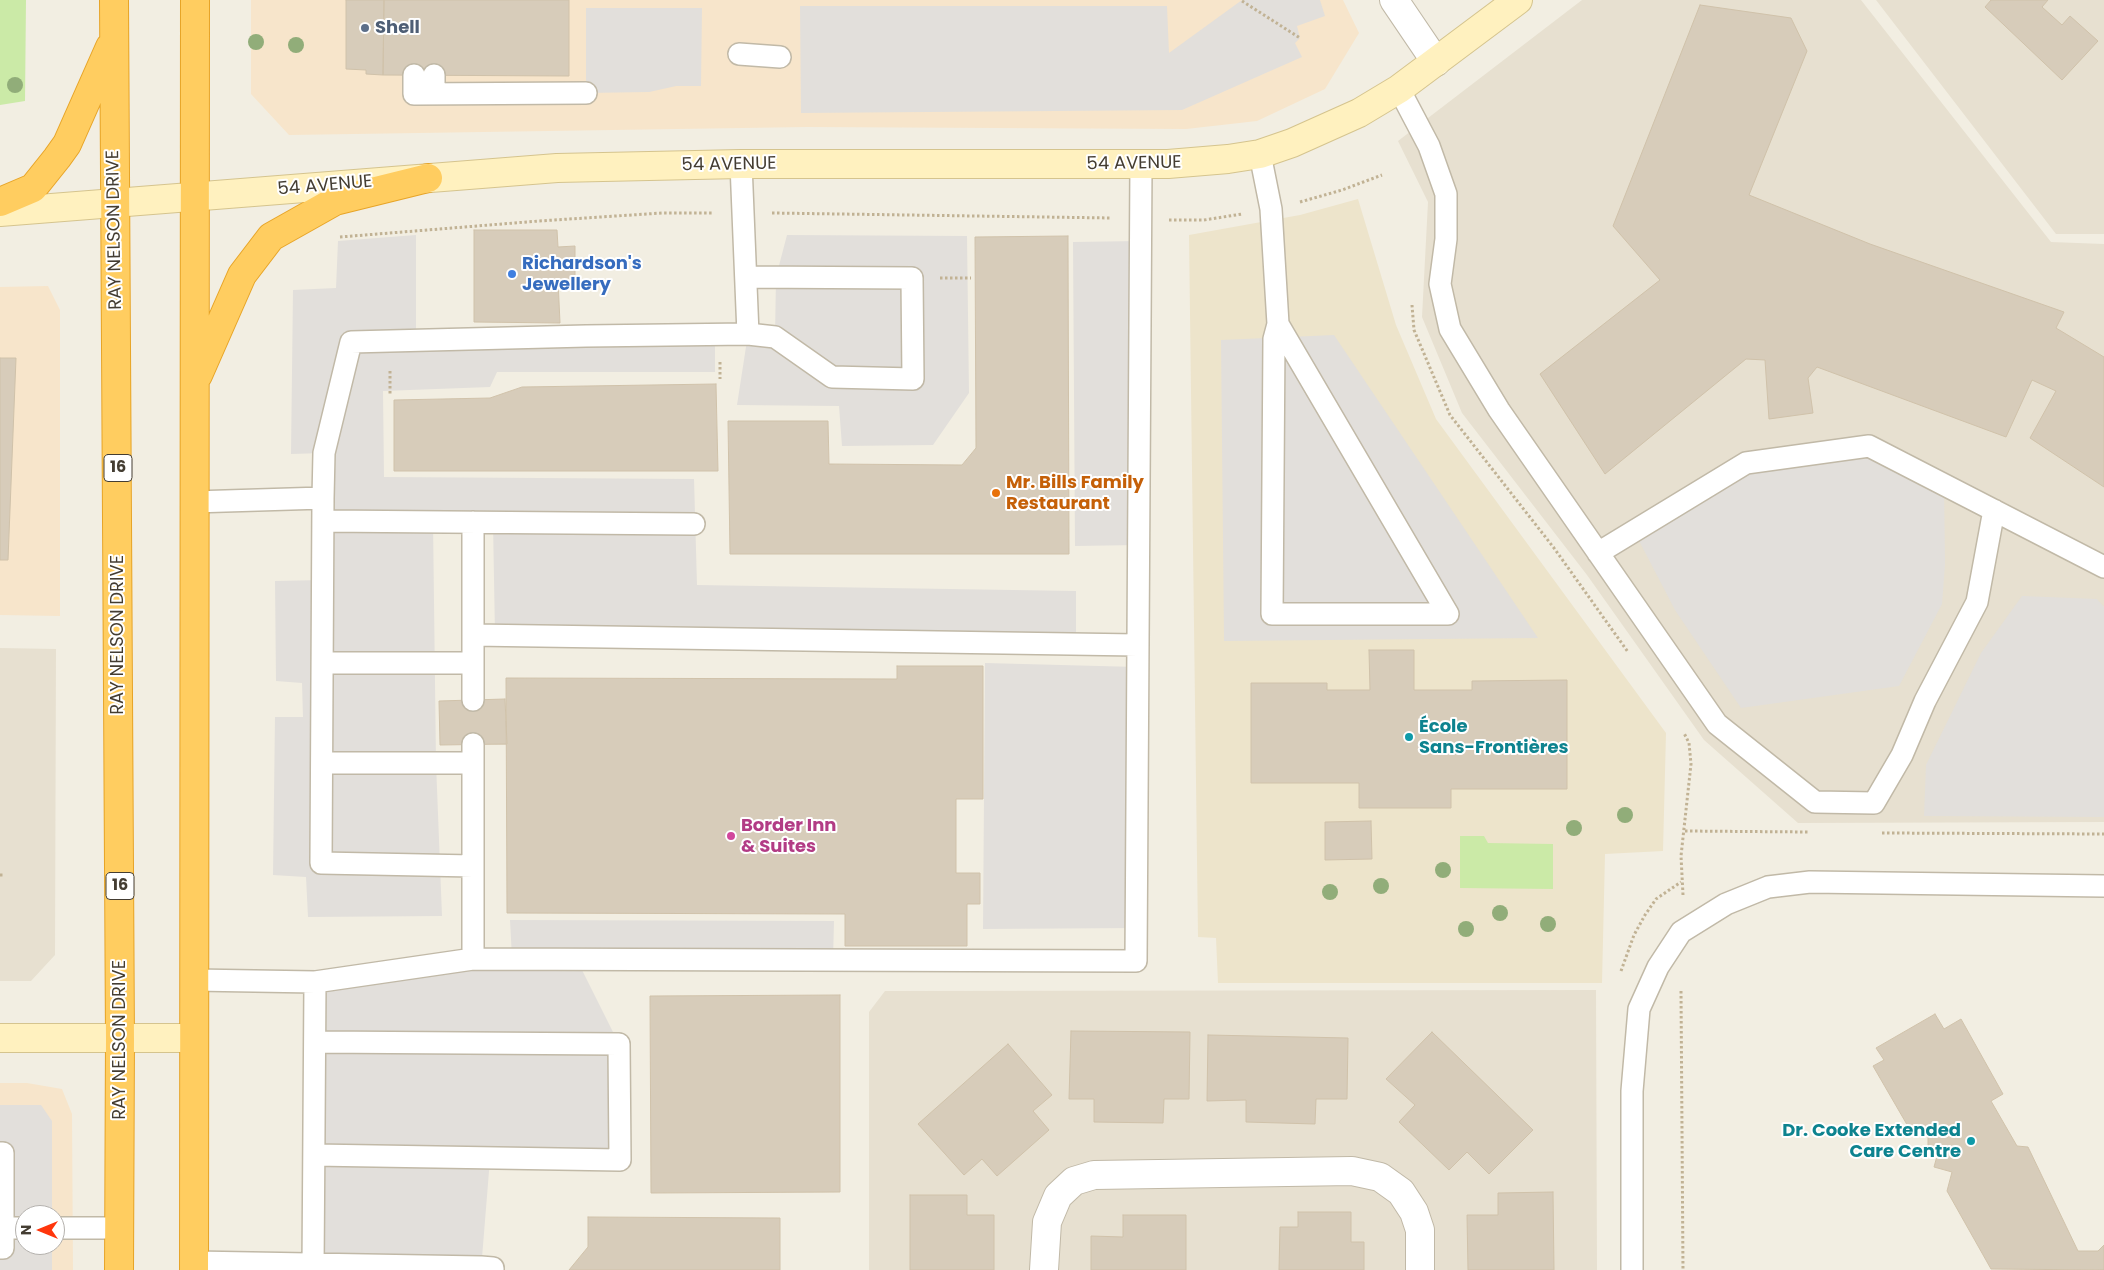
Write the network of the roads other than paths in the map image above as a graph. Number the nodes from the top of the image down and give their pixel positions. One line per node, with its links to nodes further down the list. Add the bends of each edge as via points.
1 (114, 0): 5 (highway, RAY NELSON DRIVE)
2 (195, 0): 16 (highway)
3 (1394, 0): 8 (street)
4 (1518, 0): 8 (street, 54 AVENUE)
5 (114, 38): 17 (highway, via 67,144 33,188); 18 (highway, RAY NELSON DRIVE / 16)
6 (739, 54): 7 (lane)
7 (780, 57)
8 (1436, 62): 10 (street, 54 AVENUE)
9 (427, 81): 11 (lane, via 471,85 546,84)
10 (1399, 89): 12 (street, 54 AVENUE, via 1326,129); 30 (lane, via 1429,146 1446,194 1446,239 1440,284 1450,329 1499,410)
11 (586, 93)
12 (1260, 154): 14 (street, 54 AVENUE, via 1182,164); 21 (lane, via 1271,209)
13 (741, 164): 14 (street, 54 AVENUE); 15 (street, 54 AVENUE, via 557,168); 20 (lane)
14 (1140, 164): 33 (lane)
15 (428, 178): 16 (street, 54 AVENUE); 23 (highway, via 335,201 271,237 242,275)
16 (193, 196): 18 (street, 54 AVENUE); 23 (highway)
17 (0, 202)
18 (115, 203): 19 (street, 54 AVENUE); 44 (highway, RAY NELSON DRIVE / 16)
19 (0, 212)
20 (747, 277): 22 (lane); 22 (lane, via 912,278 913,379 832,377 775,337)
21 (1278, 324): 21 (lane, via 1274,338 1272,614 1448,614)
22 (748, 334): 24 (lane, via 350,342 324,453)
23 (193, 386): 25 (highway)
24 (322, 498): 25 (lane); 27 (lane)
25 (193, 502): 41 (highway)
26 (1994, 510): 30 (lane, via 1869,446 1746,463); 30 (lane, via 1977,602 1925,701 1902,754 1874,803 1815,802 1717,724); 31 (lane)
27 (323, 521): 28 (lane); 34 (lane)
28 (473, 522): 29 (lane); 32 (lane)
29 (694, 524)
30 (1598, 553)
31 (2104, 567)
32 (473, 635): 33 (lane); 35 (lane)
33 (1138, 645): 40 (lane, via 1136,961)
34 (323, 664): 35 (lane); 37 (lane)
35 (473, 664): 36 (lane)
36 (473, 700)
37 (322, 763): 38 (lane, via 321,864); 38 (lane, via 473,754)
38 (473, 866): 40 (lane)
39 (2104, 886): 59 (lane, via 1810,882 1768,887 1726,904 1681,932 1658,966 1640,1009 1632,1091)
40 (473, 959): 42 (lane)
41 (194, 980): 42 (lane); 45 (highway)
42 (315, 982): 46 (lane)
43 (0, 1038): 44 (street)
44 (120, 1038): 45 (street); 50 (highway, RAY NELSON DRIVE / 16)
45 (194, 1038): 53 (highway)
46 (315, 1042): 48 (lane); 48 (lane, via 619,1044 620,1160)
47 (0, 1153): 52 (lane, via 4,1153)
48 (314, 1155): 54 (lane)
49 (65, 1228): 50 (lane)
50 (119, 1228): 55 (highway, RAY NELSON DRIVE / 16)
51 (15, 1232): 52 (lane)
52 (2, 1238)
53 (194, 1266): 54 (lane)
54 (313, 1267): 56 (lane, via 481,1267)
55 (118, 1270)
56 (493, 1270)
57 (1044, 1270): 58 (street, via 1047,1222 1058,1196 1074,1182 1094,1174 1352,1171 1380,1177 1401,1192 1414,1212 1420,1230)
58 (1420, 1270)
59 (1632, 1270)

